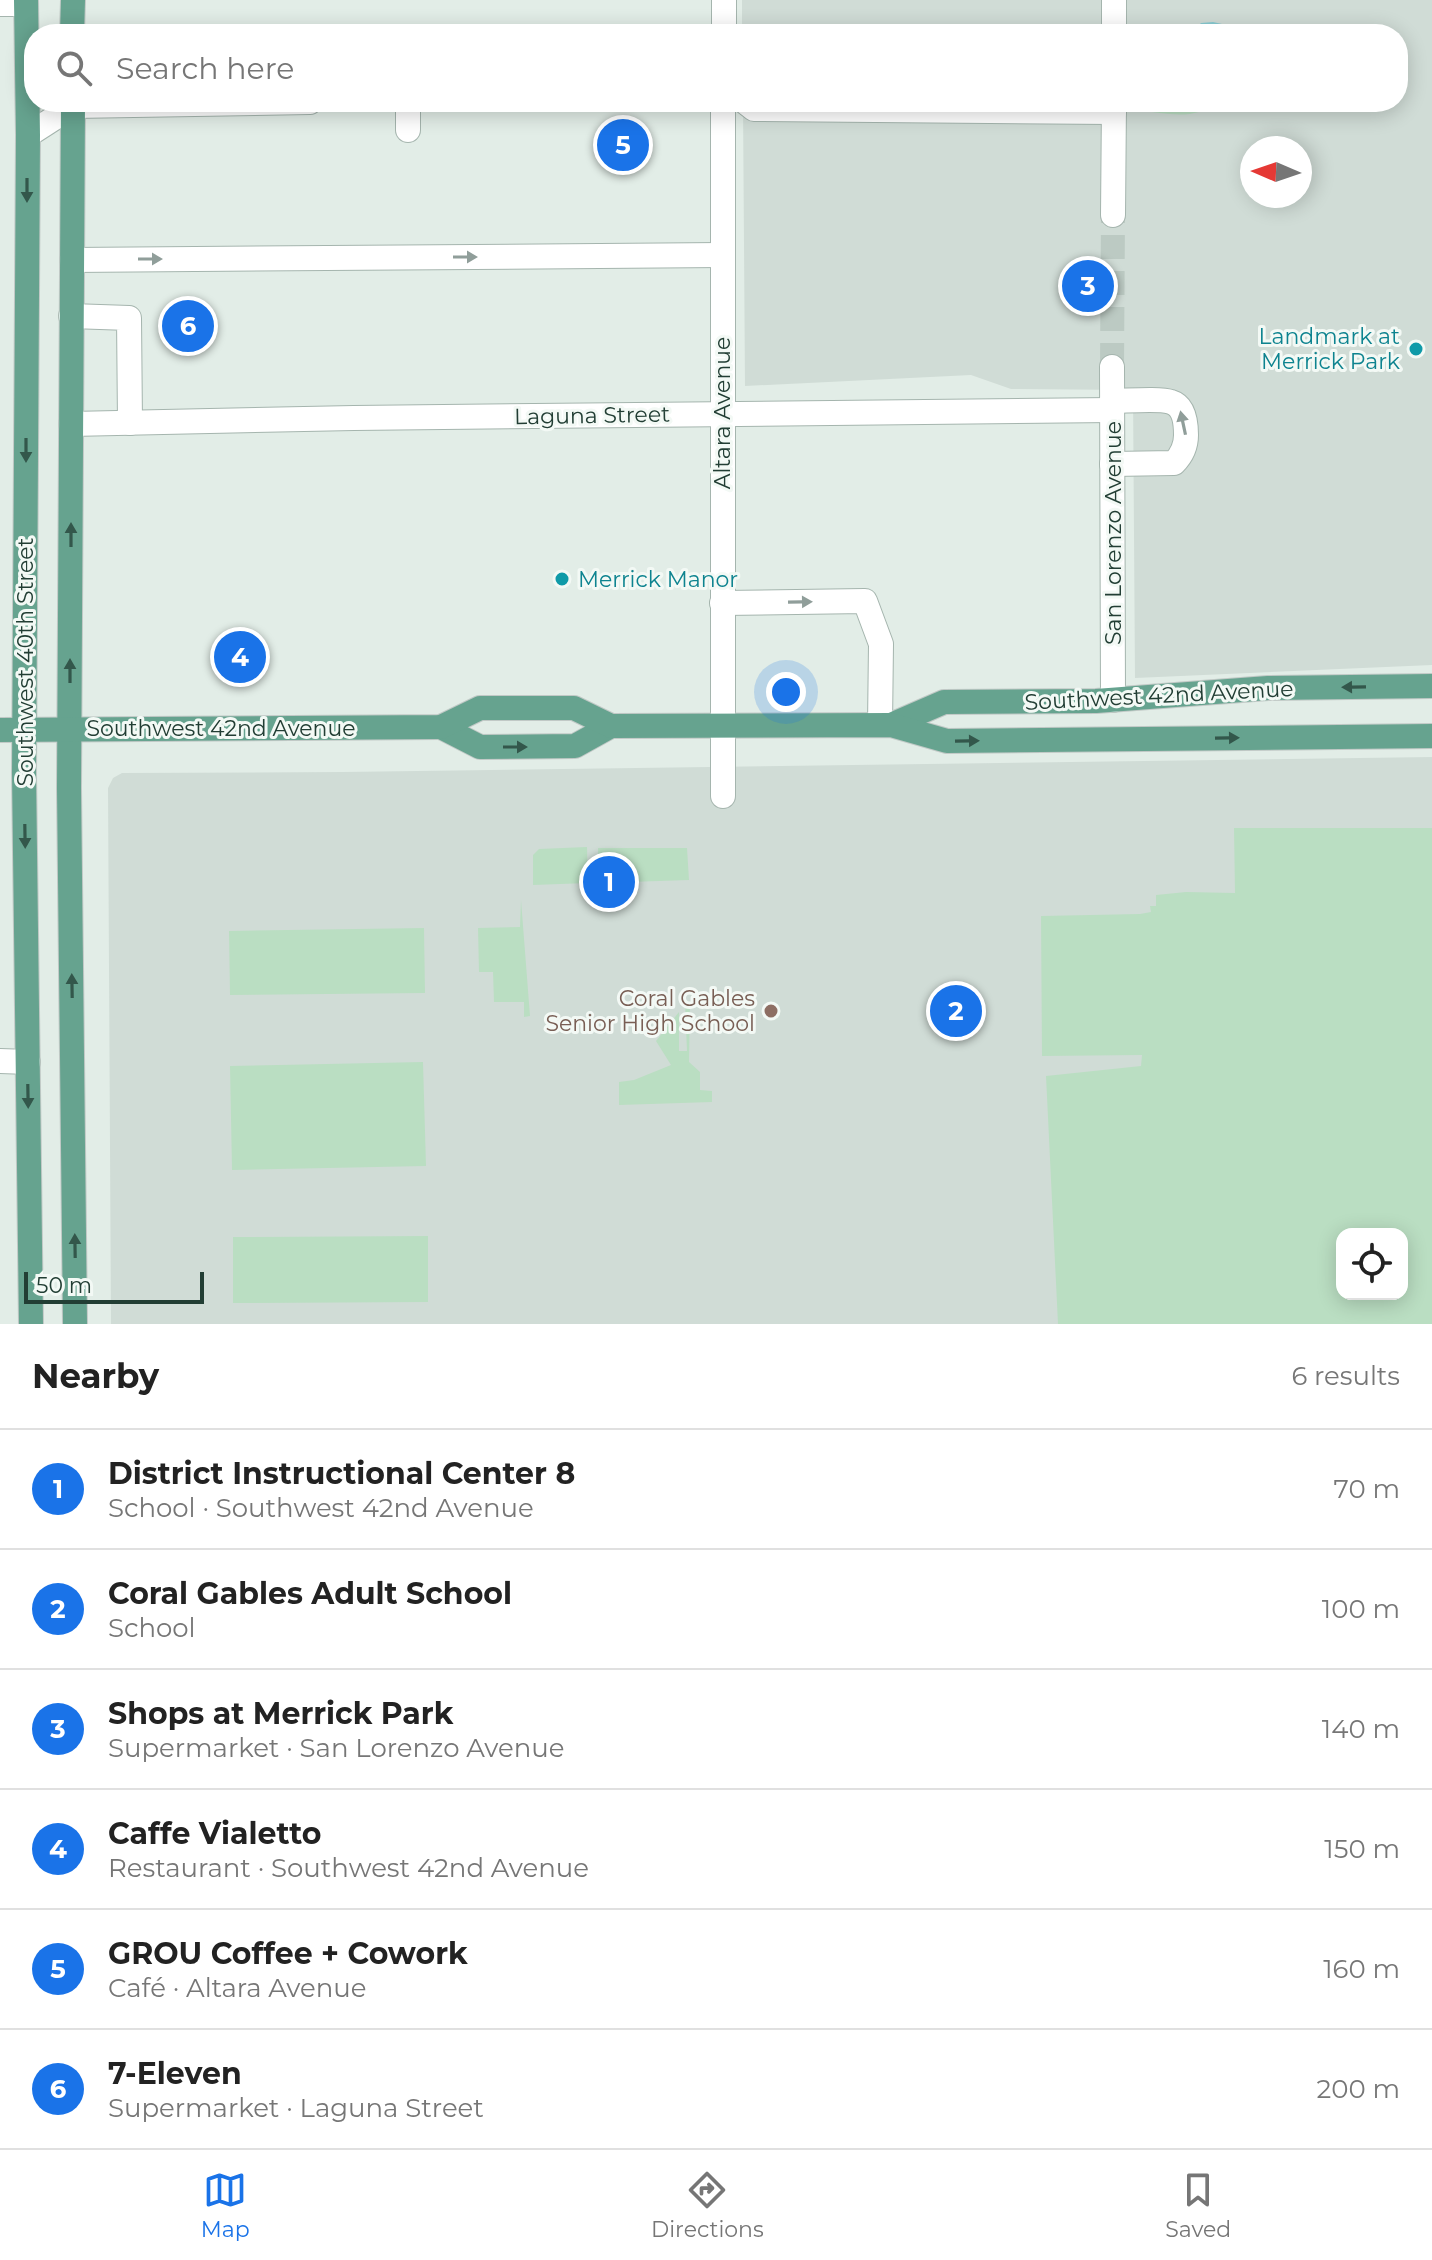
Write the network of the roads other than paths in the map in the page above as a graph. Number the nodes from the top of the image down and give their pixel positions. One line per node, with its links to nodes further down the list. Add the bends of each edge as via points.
1 (73, 0): 7 (main road)
2 (724, 0): 8 (street)
3 (1114, 0): 9 (street)
4 (26, 2): 5 (street); 6 (main road, Southwest 40th Street)
5 (0, 4)
6 (26, 24)
7 (72, 24)
8 (724, 24)
9 (1114, 24)
10 (28, 112): 17 (main road, Southwest 40th Street)
11 (61, 112): 17 (street)
12 (73, 112): 20 (main road, Southwest 40th Street)
13 (408, 112): 16 (street)
14 (723, 112): 19 (street, Altara Avenue)
15 (1114, 112): 18 (street)
16 (408, 130)
17 (28, 135): 36 (main road, Southwest 40th Street, one-way to 36)
18 (1113, 215)
19 (722, 255): 20 (street, one-way to 19, via 412,250); 24 (street, Altara Avenue)
20 (72, 260): 21 (main road, Southwest 40th Street)
21 (71, 316): 25 (street, via 129,318); 26 (main road, Southwest 40th Street)
22 (1112, 367): 23 (street, San Lorenzo Avenue)
23 (1112, 406): 24 (street, Laguna Street); 27 (street, San Lorenzo Avenue); 27 (street, Laguna Street, one-way to 23, via 1174,463 1186,442 1185,419 1171,402)
24 (722, 414): 25 (street, Laguna Street); 28 (street, Altara Avenue)
25 (130, 423): 26 (street, Laguna Street)
26 (71, 424): 35 (main road, Southwest 40th Street, one-way to 26)
27 (1112, 464): 30 (street, San Lorenzo Avenue)
28 (722, 603): 31 (street, Altara Avenue); 32 (street, one-way to 32, via 865,601 881,644)
29 (1432, 686): 30 (main road, Southwest 42nd Avenue, one-way to 30, via 1268,688)
30 (1113, 700): 32 (main road, Southwest 42nd Avenue, via 944,702)
31 (723, 725): 32 (main road, Southwest 42nd Avenue); 33 (main road, Southwest 42nd Avenue); 38 (street, Altara Avenue)
32 (886, 725): 37 (main road, Southwest 42nd Avenue, one-way to 37, via 947,741)
33 (611, 726): 34 (main road, Southwest 42nd Avenue, via 574,708 480,708); 34 (main road, Southwest 42nd Avenue, one-way to 33, via 480,747 496,747 575,746)
34 (441, 727): 35 (main road, Southwest 42nd Avenue)
35 (69, 729): 36 (main road, Southwest 42nd Avenue); 42 (main road, Southwest 40th Street, one-way to 35)
36 (12, 730): 40 (main road, Southwest 40th Street, one-way to 40)
37 (1432, 736)
38 (723, 796)
39 (0, 1061): 40 (street)
40 (28, 1062): 41 (main road, Southwest 40th Street, one-way to 41)
41 (31, 1324)
42 (75, 1324)

